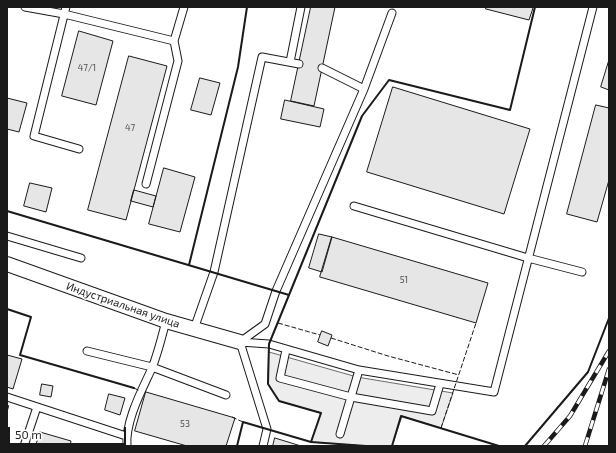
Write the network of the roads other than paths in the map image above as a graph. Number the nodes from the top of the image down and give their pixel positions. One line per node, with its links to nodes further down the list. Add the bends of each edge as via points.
1 (25, 7): 5 (lane)
2 (184, 7): 7 (lane)
3 (301, 7): 8 (lane)
4 (593, 7): 17 (lane)
5 (65, 11): 7 (lane); 12 (lane, via 34,136)
6 (392, 13): 11 (lane)
7 (174, 41): 13 (lane, via 178,61)
8 (290, 62): 9 (lane); 21 (lane, via 262,57 214,272)
9 (298, 64)
10 (322, 68): 11 (lane)
11 (364, 88): 22 (lane, via 276,290 264,324)
12 (79, 149)
13 (146, 184)
14 (354, 206): 17 (lane)
15 (7, 236): 16 (lane)
16 (81, 258)
17 (528, 258): 19 (lane); 27 (lane, via 494,392)
18 (7, 264): 20 (street, Индустриальная улица)
19 (582, 272)
20 (166, 321): 21 (street, Индустриальная улица); 25 (lane)
21 (194, 329): 22 (street, Индустриальная улица)
22 (240, 342): 23 (lane, via 269,344); 36 (lane, via 267,429)
23 (286, 350): 26 (lane); 30 (lane, via 280,378)
24 (87, 351): 25 (lane)
25 (152, 367): 28 (lane); 33 (lane)
26 (359, 370): 27 (lane); 30 (lane)
27 (440, 384): 30 (lane, via 432,411)
28 (226, 395)
29 (7, 397): 31 (lane)
30 (351, 397): 32 (lane)
31 (37, 407): 33 (lane); 34 (lane)
32 (340, 434)
33 (126, 436): 35 (lane)
34 (24, 446)
35 (127, 446)
36 (263, 446)

